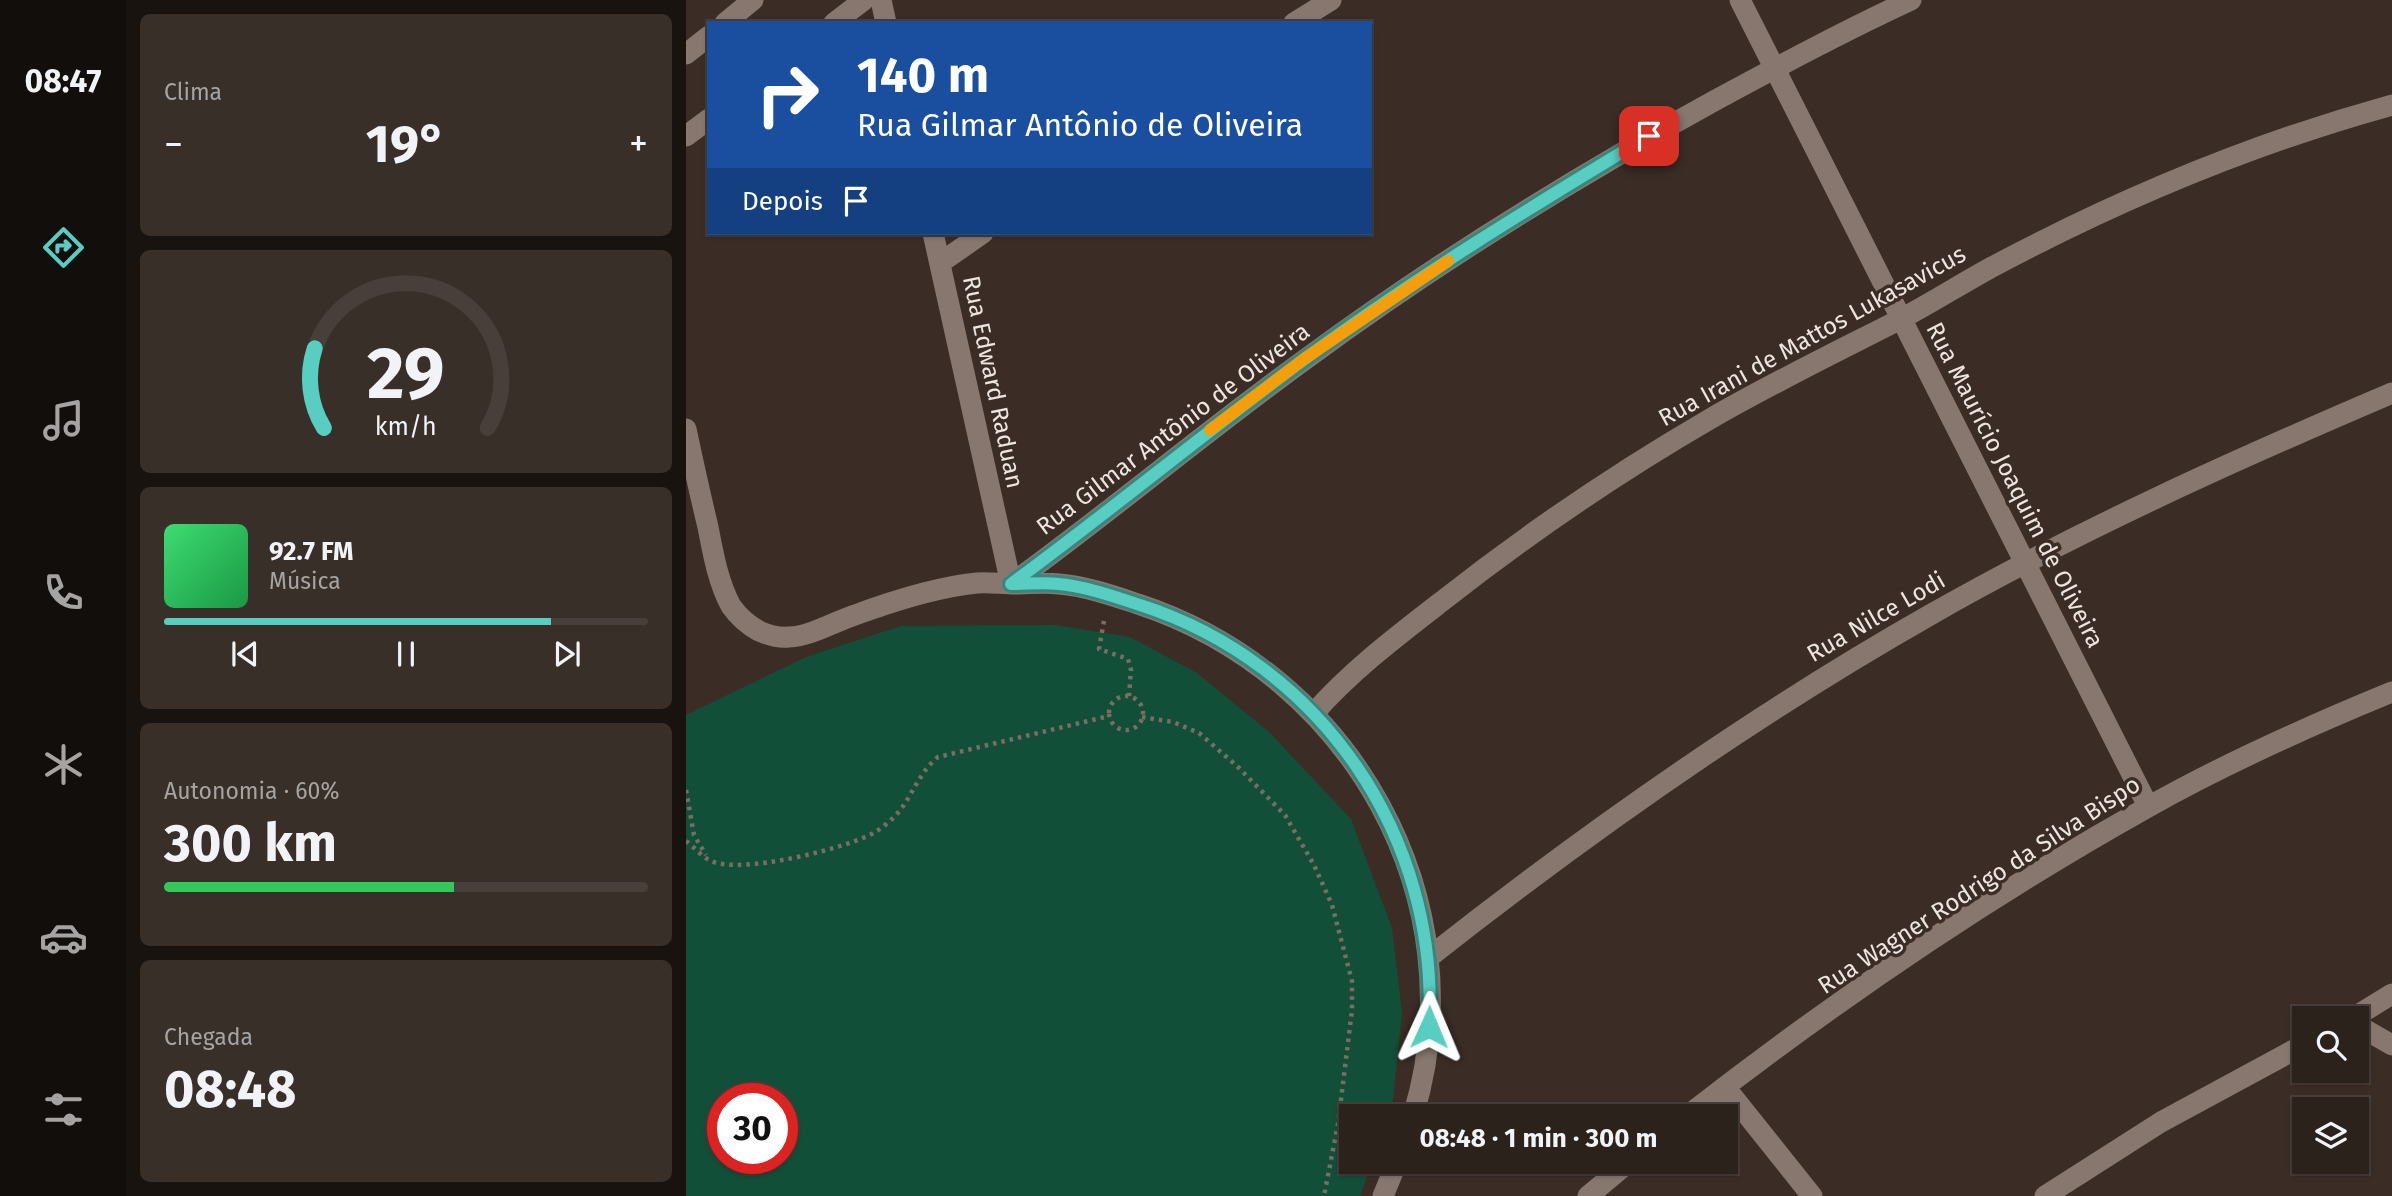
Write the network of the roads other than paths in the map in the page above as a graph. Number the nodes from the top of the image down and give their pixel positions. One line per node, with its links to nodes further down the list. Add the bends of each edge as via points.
1 (753, 0): 7 (street)
2 (864, 0): 8 (street)
3 (881, 0): 9 (street)
4 (1331, 0): 10 (street)
5 (1740, 0): 13 (street, Rua Maurício Joaquim de Oliveira)
6 (1911, 0): 13 (street, Rua Gilmar Antônio de Oliveira)
7 (727, 21)
8 (837, 21)
9 (886, 21)
10 (1297, 21)
11 (707, 38): 12 (street)
12 (686, 54)
13 (1774, 68): 20 (street, Rua Maurício Joaquim de Oliveira); 24 (street, Rua Gilmar Antônio de Oliveira, via 1626,150 1417,281 1304,359)
14 (2392, 105): 20 (street, Rua Irani de Mattos Lukasavicus, via 2181,179 1992,267)
15 (707, 120): 16 (street)
16 (686, 136)
17 (933, 235): 19 (street, Rua Edward Raduan)
18 (980, 235): 19 (street)
19 (940, 264): 24 (street, Rua Edward Raduan)
20 (1901, 319): 23 (street, Rua Maurício Joaquim de Oliveira); 26 (street, Rua Irani de Mattos Lukasavicus, via 1711,418 1597,490 1420,618)
21 (2392, 393): 23 (street, Rua Nilce Lodi, via 2165,494)
22 (686, 429): 24 (street, via 725,594 743,621 757,630 773,636 806,634 899,599 977,583)
23 (2025, 563): 27 (street, Rua Maurício Joaquim de Oliveira); 28 (street, Rua Nilce Lodi, via 1746,727 1531,877)
24 (1011, 584): 26 (street, via 1060,584 1166,613 1254,662)
25 (2392, 692): 27 (street, Rua Wagner Rodrigo da Silva Bispo)
26 (1314, 713): 28 (street, via 1370,785 1391,826 1409,869)
27 (2148, 806): 34 (street, Rua Wagner Rodrigo da Silva Bispo, via 1933,940)
28 (1428, 958): 35 (street, via 1427,1049)
29 (2392, 994): 30 (street)
30 (2369, 1008)
31 (2369, 1032): 32 (street)
32 (2392, 1045)
33 (2292, 1051): 42 (street, via 2161,1122)
34 (1725, 1087): 36 (street, Rua Wagner Rodrigo da Silva Bispo); 41 (street)
35 (1417, 1104)
36 (1703, 1104)
37 (1392, 1174): 39 (street)
38 (1615, 1174): 40 (street)
39 (1383, 1196)
40 (1588, 1196)
41 (1812, 1196)
42 (2045, 1196)

